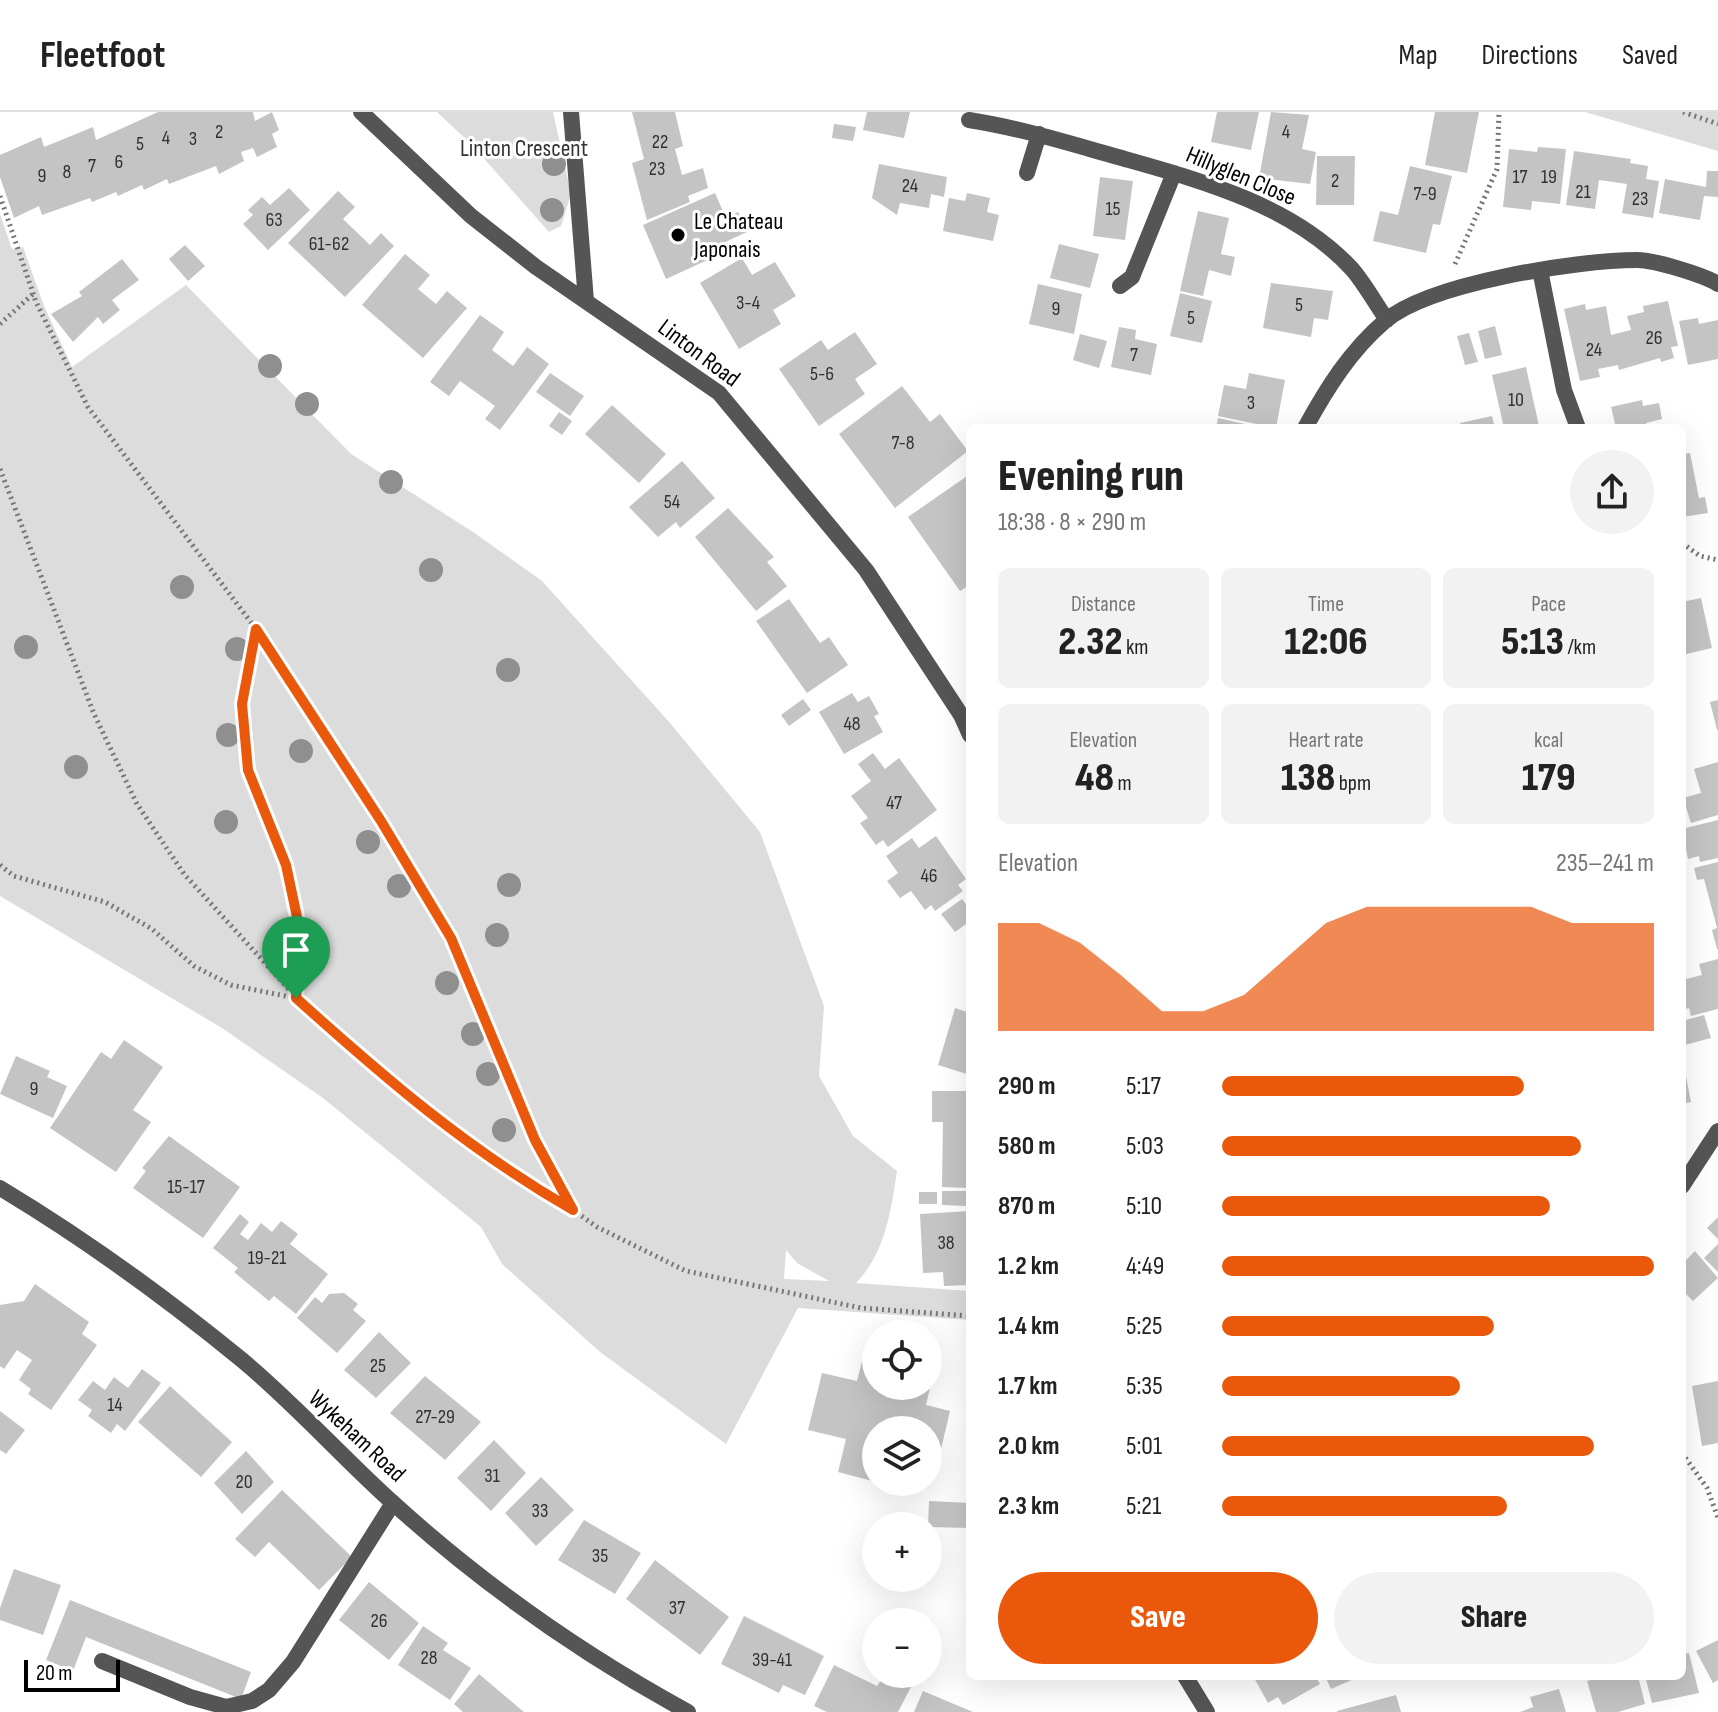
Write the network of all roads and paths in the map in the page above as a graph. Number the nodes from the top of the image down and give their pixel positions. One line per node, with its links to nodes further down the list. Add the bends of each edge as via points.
1 (361, 112): 17 (street, Linton Road, via 471,216)
2 (571, 112): 17 (street)
3 (1499, 112): 16 (path, via 1497,169)
4 (1683, 112): 7 (path)
5 (1717, 112): 7 (path)
6 (969, 120): 8 (street, Hillyglen Close)
7 (1715, 123)
8 (1039, 134): 9 (street); 10 (street, Hillyglen Close)
9 (1027, 173)
10 (1174, 173): 14 (street, via 1132,277); 18 (street, Hillyglen Close, via 1261,205 1293,223 1351,269)
11 (0, 196): 15 (path)
12 (1540, 270): 13 (street, via 1640,260); 16 (street); 21 (street, via 1564,390)
13 (1718, 284)
14 (1120, 286)
15 (33, 294): 19 (path); 25 (path, via 88,407)
16 (1441, 294): 18 (street)
17 (586, 301): 26 (street, Linton Road, via 719,393 866,570)
18 (1387, 320): 20 (street, via 1332,378)
19 (0, 324)
20 (1307, 424)
21 (1577, 424)
22 (0, 469): 28 (path, via 94,714 137,804 184,874)
23 (1686, 546): 24 (path)
24 (1718, 560)
25 (256, 629): 28 (path, via 242,704 248,770 286,865 300,931); 33 (path, via 451,938 535,1140)
26 (966, 713)
27 (0, 865): 28 (path, via 14,876 105,902 152,929 194,966 231,985)
28 (296, 998): 33 (path, via 405,1096 515,1176)
29 (1718, 1131): 30 (street)
30 (1713, 1154): 31 (street)
31 (1686, 1182)
32 (0, 1188): 36 (street, Wykeham Road, via 75,1233 243,1361)
33 (573, 1210): 34 (path, via 686,1271 861,1308)
34 (966, 1316)
35 (1686, 1459): 37 (path, via 1707,1488)
36 (393, 1503): 38 (street, via 293,1662 252,1701 226,1707); 40 (street, Wykeham Road, via 459,1559 601,1663)
37 (1718, 1518)
38 (102, 1661)
39 (1187, 1680): 41 (street)
40 (688, 1712)
41 (1207, 1712)

